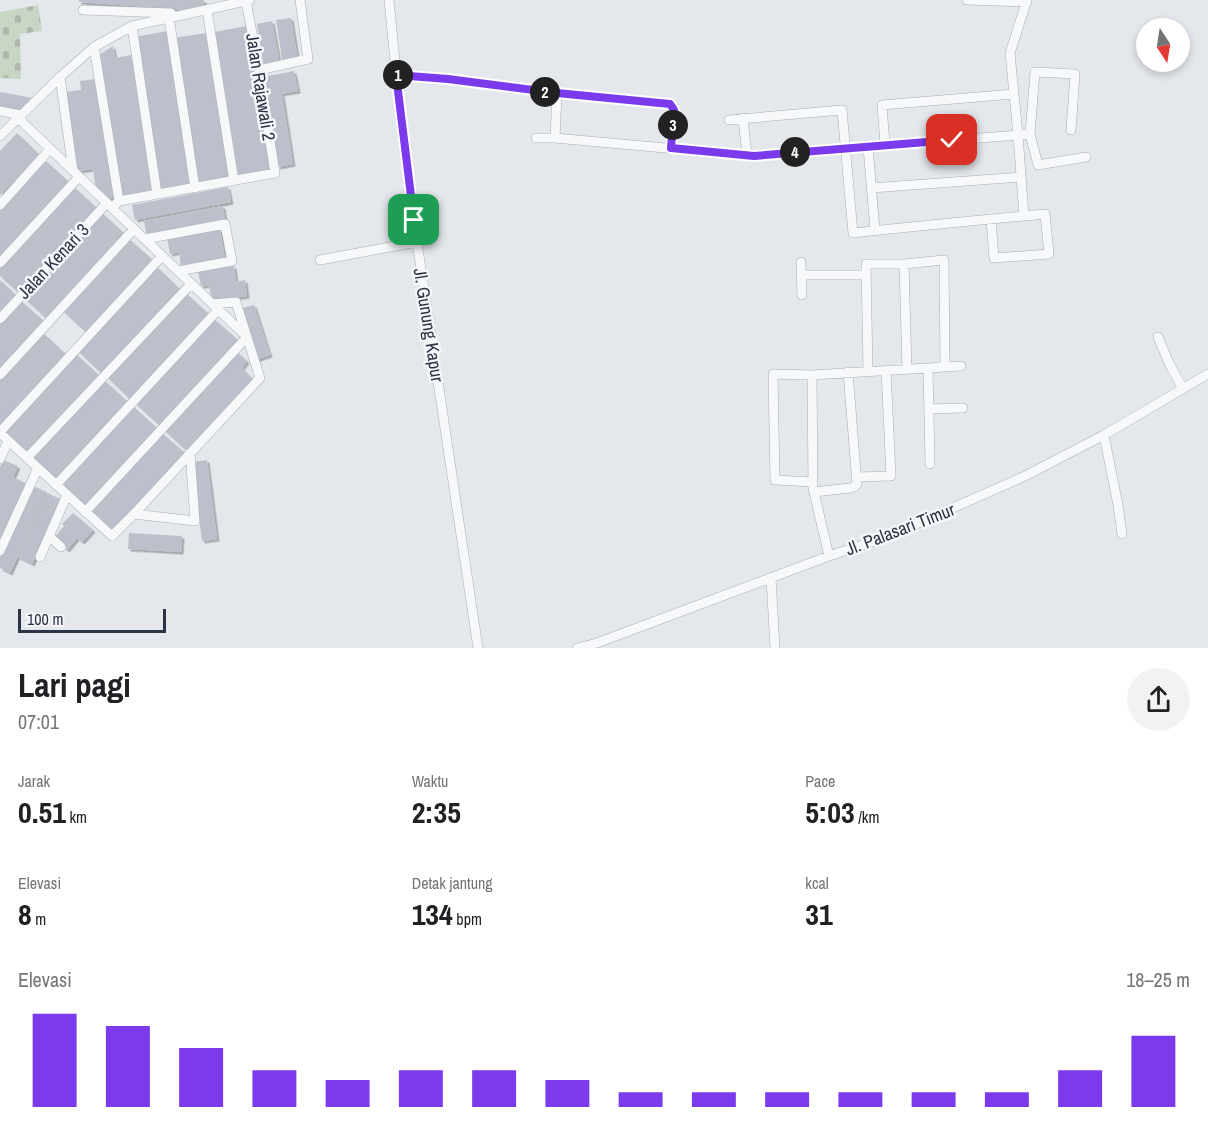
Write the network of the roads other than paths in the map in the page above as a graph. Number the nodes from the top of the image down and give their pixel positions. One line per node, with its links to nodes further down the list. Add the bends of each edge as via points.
1 (248, 0): 7 (street); 12 (street, Jalan Rajawali 2)
2 (300, 0): 12 (street, via 308,59)
3 (389, 0): 13 (street, Jl. Gunung Kapur)
4 (967, 0): 5 (street)
5 (1027, 1): 16 (street, via 1010,53)
6 (83, 10): 8 (street)
7 (207, 10): 8 (street); 36 (street)
8 (189, 14): 9 (street)
9 (169, 17): 10 (street); 37 (street)
10 (132, 26): 11 (street); 39 (street)
11 (94, 47): 14 (street); 40 (street)
12 (259, 70): 36 (street, Jalan Rajawali 2, via 275,173)
13 (396, 75): 15 (street); 47 (street, Jl. Gunung Kapur)
14 (60, 77): 18 (street); 34 (street)
15 (557, 93): 26 (street); 29 (street, via 670,104 674,110)
16 (1014, 94): 23 (street); 27 (street, via 882,105)
17 (0, 111): 18 (street)
18 (20, 117): 24 (street); 31 (street)
19 (743, 118): 20 (street); 30 (street, via 842,110); 32 (street)
20 (729, 120)
21 (1071, 130): 22 (street, via 1075,74 1035,72)
22 (1030, 134): 23 (street); 33 (street, via 1038,165)
23 (1018, 135): 27 (street); 35 (street)
24 (0, 136)
25 (536, 138): 26 (street)
26 (555, 138): 29 (street)
27 (885, 145): 28 (street)
28 (868, 147): 30 (street); 38 (street)
29 (671, 148): 32 (street)
30 (846, 148): 32 (street); 45 (street, via 853,233)
31 (50, 149): 34 (street); 41 (street)
32 (747, 156)
33 (1086, 157)
34 (76, 174): 40 (street); 50 (street)
35 (1021, 177): 38 (street); 42 (street)
36 (234, 181): 37 (street)
37 (195, 188): 39 (street)
38 (871, 188): 45 (street)
39 (157, 194): 40 (street)
40 (113, 204): 44 (street); 59 (street, Jalan Kenari 3)
41 (0, 205)
42 (1024, 216): 43 (street); 43 (street, via 1045,214 1049,254 994,258)
43 (991, 219): 45 (street)
44 (134, 229): 46 (street); 70 (street)
45 (875, 231)
46 (145, 239): 48 (street); 53 (street, via 225,224 232,261)
47 (417, 242): 49 (street); 97 (street, Jl. Gunung Kapur)
48 (162, 256): 53 (street); 75 (street)
49 (320, 260)
50 (0, 262)
51 (801, 262): 54 (street)
52 (904, 264): 55 (street, via 866,264); 63 (street, via 944,260); 65 (street)
53 (178, 271): 56 (street)
54 (801, 275): 55 (street); 57 (street)
55 (866, 275): 67 (street)
56 (191, 284): 58 (street); 79 (street)
57 (802, 295)
58 (215, 307): 60 (street); 60 (street, via 236,302); 84 (street)
59 (0, 319)
60 (247, 337): 78 (street, via 260,378); 87 (street)
61 (1158, 337): 72 (street)
62 (961, 366): 63 (street)
63 (945, 367): 64 (street)
64 (928, 368): 65 (street); 74 (street)
65 (907, 369): 66 (street)
66 (886, 370): 67 (street); 83 (street, via 891,476)
67 (868, 371): 68 (street)
68 (848, 372): 71 (street); 83 (street)
69 (1208, 374): 72 (street, Jl. Palasari Timur)
70 (0, 375)
71 (812, 375): 85 (street); 85 (street, via 773,374 773,409 775,480)
72 (1183, 389): 76 (street, Jl. Palasari Timur)
73 (963, 408): 74 (street)
74 (929, 409): 81 (street)
75 (0, 432): 77 (street)
76 (1104, 435): 89 (street); 93 (street, Jl. Palasari Timur, via 933,517)
77 (8, 441): 79 (street); 80 (street)
78 (190, 453): 88 (street); 88 (street, via 196,520)
79 (27, 458): 82 (street)
80 (0, 459)
81 (930, 464)
82 (38, 468): 84 (street); 92 (street)
83 (856, 477): 85 (street, via 854,487)
84 (56, 485): 86 (street)
85 (814, 487): 93 (street)
86 (67, 495): 87 (street); 90 (street)
87 (85, 512): 88 (street, via 112,536)
88 (134, 514)
89 (1122, 534)
90 (49, 536): 91 (street); 94 (street)
91 (61, 547)
92 (0, 551)
93 (830, 555): 95 (street, Jl. Palasari Timur)
94 (40, 557)
95 (771, 578): 96 (street, Jl. Palasari Timur); 99 (street)
96 (605, 644): 98 (street, Jl. Palasari Timur)
97 (478, 648)
98 (577, 648)
99 (775, 648)

